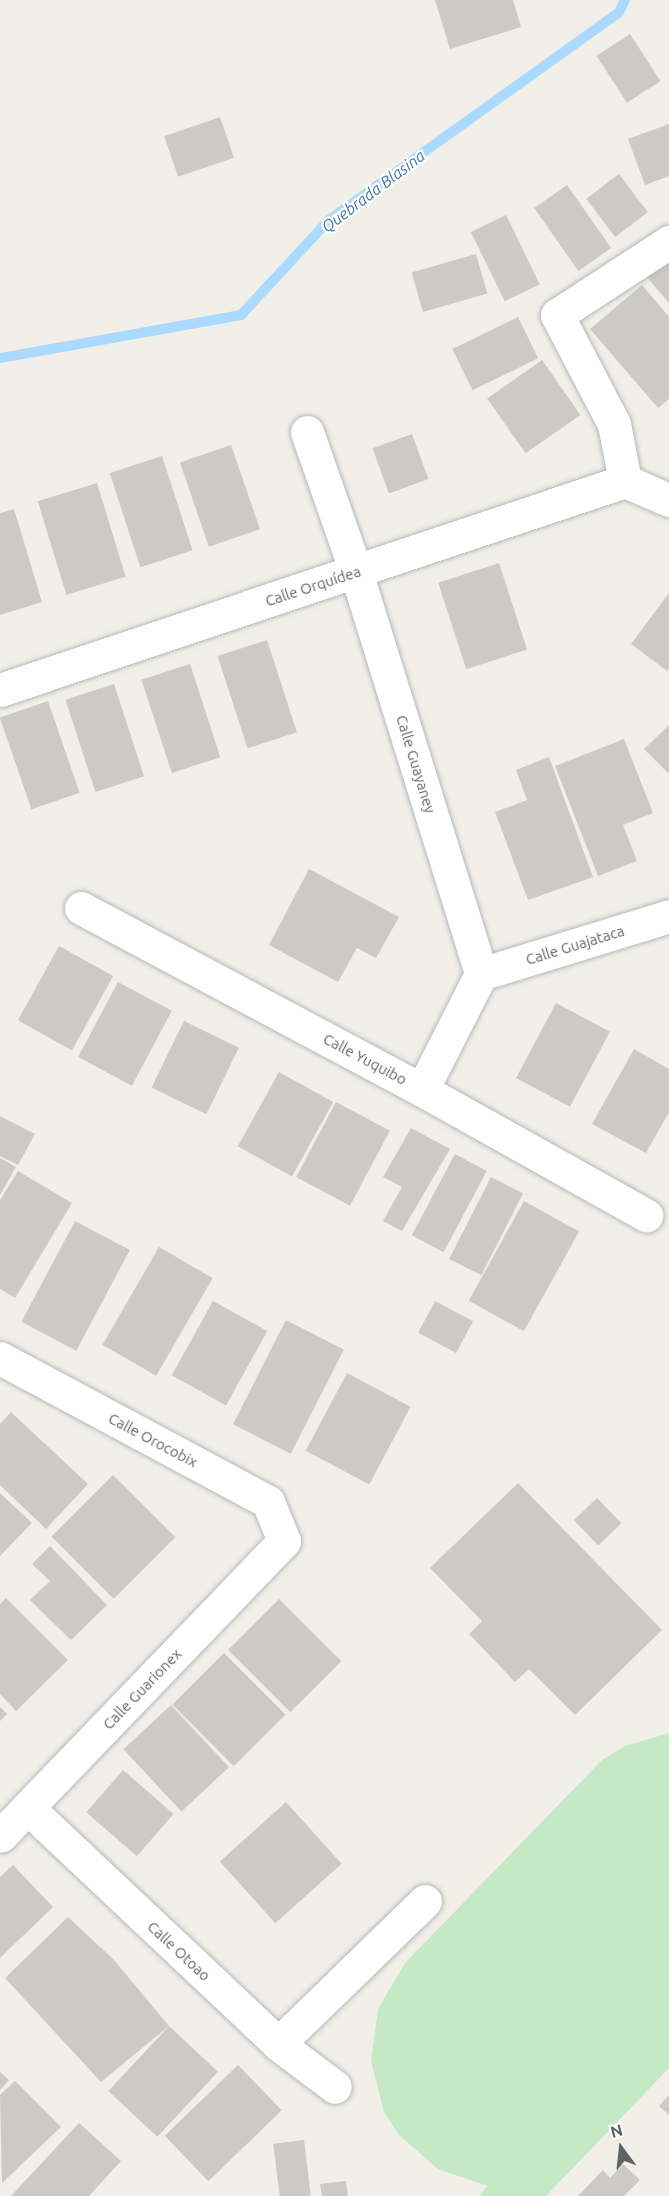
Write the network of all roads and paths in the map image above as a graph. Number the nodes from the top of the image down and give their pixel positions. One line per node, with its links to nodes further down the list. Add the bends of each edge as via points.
1 (669, 242): 3 (street, via 557,315 614,424)
2 (307, 432): 5 (street, Calle Guayaney)
3 (625, 481): 4 (street); 5 (street, Calle Orquídea)
4 (669, 500)
5 (356, 572): 6 (street, Calle Orquídea); 9 (street, Calle Guayaney)
6 (0, 690)
7 (81, 908): 10 (street, Calle Yuquibo)
8 (669, 916): 9 (street, Calle Guajataca)
9 (481, 974): 10 (street)
10 (422, 1090): 11 (street, Calle Yuquibo)
11 (646, 1215)
12 (2, 1362): 13 (street, Calle Orocobix, via 268,1502)
13 (284, 1541): 14 (street, Calle Guarionex)
14 (28, 1809): 15 (street, Calle Guarionex); 17 (street, Calle Otoao)
15 (0, 1836)
16 (425, 1901): 17 (street)
17 (278, 2044): 18 (street, Calle Otoao)
18 (335, 2087)

